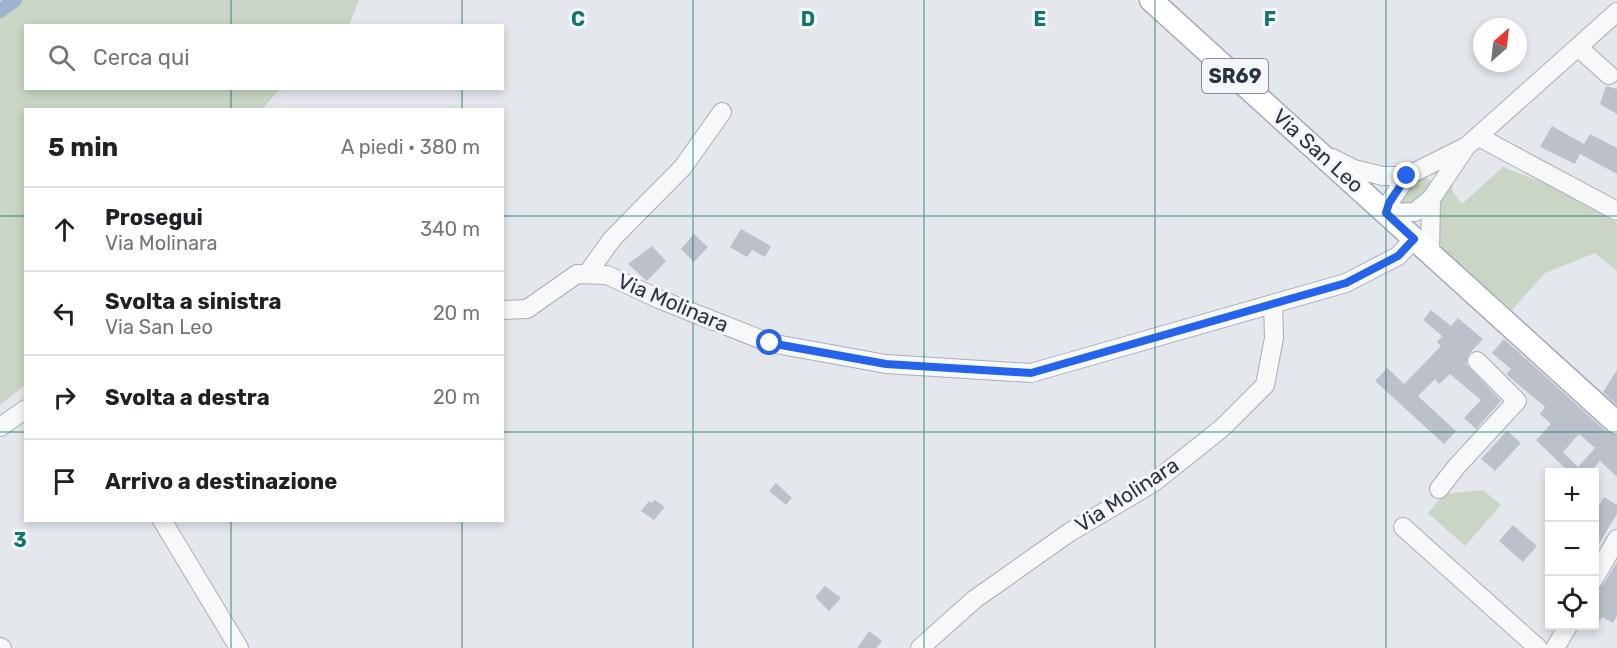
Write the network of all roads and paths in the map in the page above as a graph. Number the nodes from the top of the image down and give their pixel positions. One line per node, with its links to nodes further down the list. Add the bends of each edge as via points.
1 (1151, 0): 7 (main road, Via San Leo / SR69)
2 (1617, 12): 3 (street)
3 (1578, 47): 4 (street); 6 (street)
4 (1609, 75)
5 (722, 112): 13 (street, via 683,167 612,239)
6 (1473, 142): 8 (street); 9 (street); 10 (street)
7 (1319, 152): 8 (street, via 1354,169 1383,176); 11 (main road, Via San Leo)
8 (1407, 176): 11 (street)
9 (1431, 199): 11 (street, via 1415,212); 12 (street)
10 (1617, 211)
11 (1386, 213): 12 (main road, Via San Leo)
12 (1422, 245): 14 (street, Via Molinara, via 1346,283); 18 (main road, Via San Leo, via 1484,313)
13 (587, 274): 14 (street, Via Molinara, via 607,275 770,343 886,364 1031,373); 15 (street, Via Molinara, via 577,274 527,309)
14 (1273, 305): 27 (street, Via Molinara, via 1274,338 1265,385 1222,428 1153,483 1070,532 975,599)
15 (504, 310)
16 (1477, 361): 20 (street, via 1517,401)
17 (24, 410): 19 (street)
18 (1617, 423)
19 (0, 427)
20 (1439, 489)
21 (163, 522): 26 (street)
22 (1403, 527): 28 (street)
23 (1614, 551): 24 (street)
24 (1596, 576)
25 (1566, 630): 29 (street)
26 (239, 648)
27 (920, 648)
28 (1538, 648)
29 (1555, 648)

